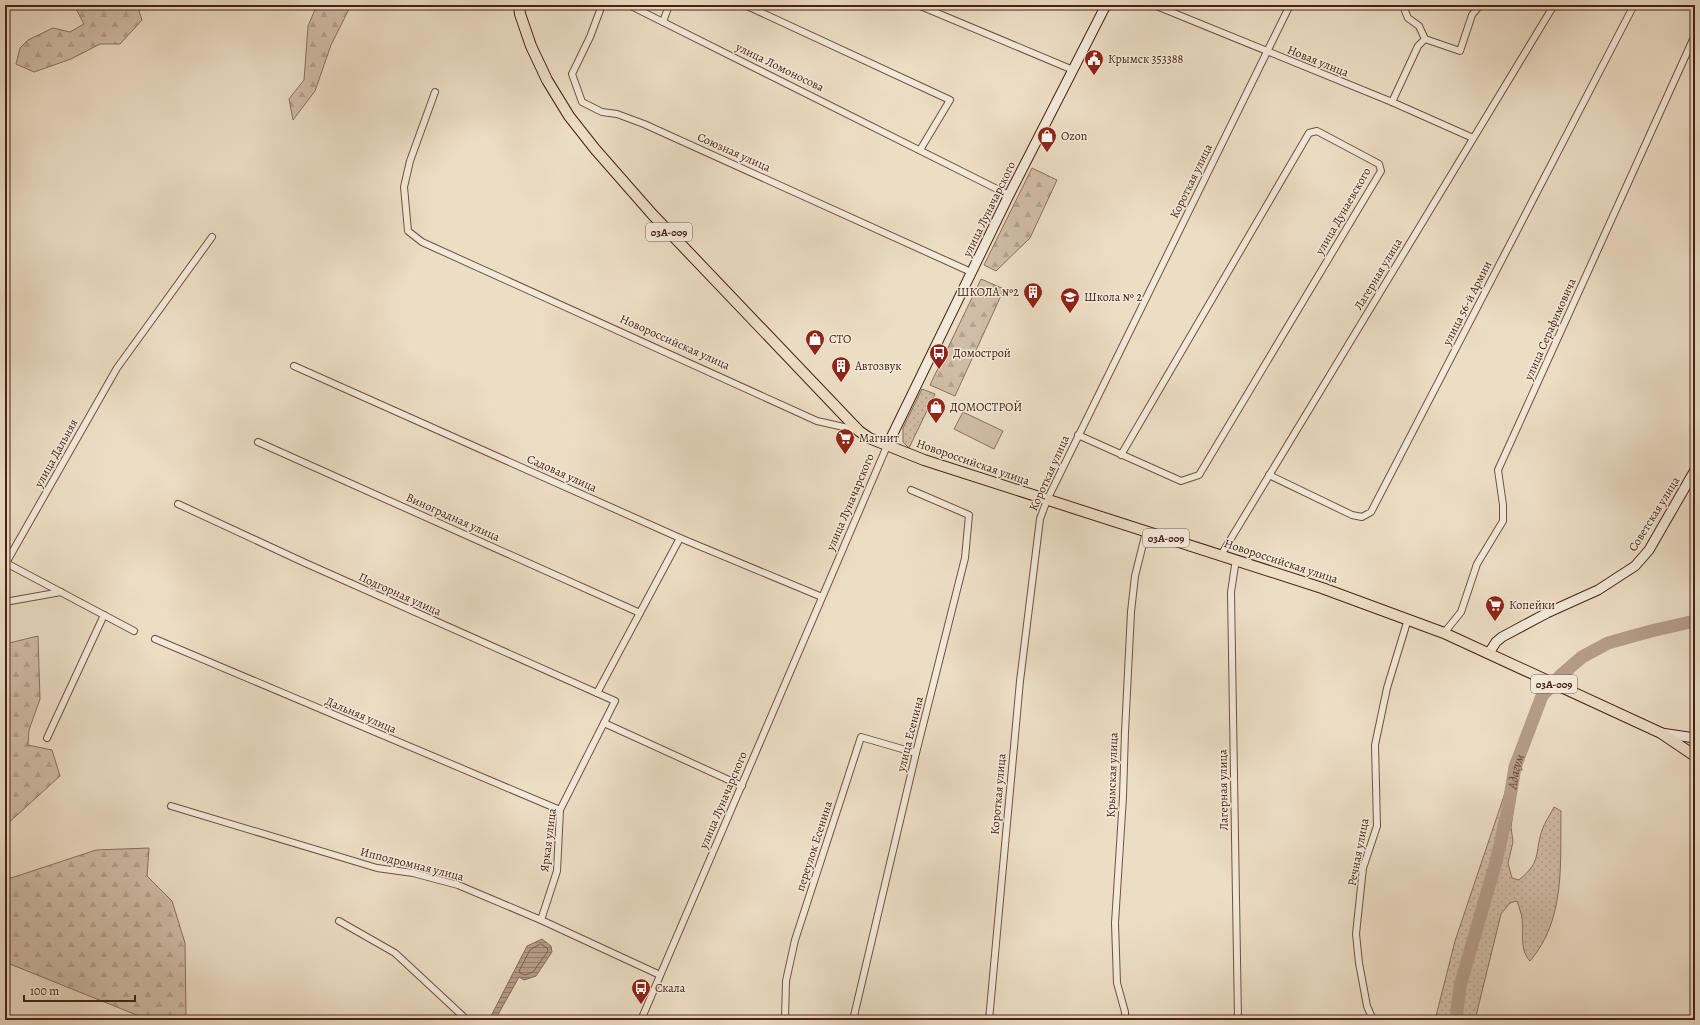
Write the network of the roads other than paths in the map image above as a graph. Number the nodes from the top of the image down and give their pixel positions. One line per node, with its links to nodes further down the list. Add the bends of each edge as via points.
1 (519, 5): 27 (main road, 03А-009, via 531,46 548,80 569,116 591,144 652,214)
2 (602, 5): 25 (street, Союзная улица, via 572,74 582,102 602,112 618,114 644,124)
3 (629, 5): 14 (street, улица Ломоносова)
4 (669, 5): 14 (street)
5 (744, 5): 22 (street, via 950,100)
6 (918, 5): 18 (street)
7 (1106, 5): 18 (main road, улица Луначарского)
8 (1154, 5): 17 (street, Новая улица)
9 (1290, 5): 17 (street, Короткая улица)
10 (1407, 5): 16 (street, via 1405,11 1408,18 1419,26)
11 (1480, 5): 16 (street, via 1472,15 1460,51)
12 (1554, 5): 21 (street, Лагерная улица)
13 (1634, 5): 33 (street, улица 56-й Армии, via 1371,512 1362,517 1352,515)
14 (663, 22): 22 (street, улица Ломоносова)
15 (1695, 35): 48 (street, улица Серафимовича, via 1498,470 1503,521 1477,564 1461,612)
16 (1425, 39): 20 (street, via 1418,46)
17 (1267, 52): 20 (street, Новая улица); 28 (street, Короткая улица)
18 (1073, 70): 23 (main road, улица Луначарского)
19 (435, 92): 27 (street, Новороссийская улица, via 410,161 404,187 408,231 422,242 817,421)
20 (1392, 102): 21 (street, Новая улица)
21 (1473, 138): 33 (street, Лагерная улица)
22 (920, 150): 23 (street, улица Ломоносова)
23 (1009, 195): 25 (main road, улица Луначарского)
24 (212, 237): 41 (street, улица Дальняя, via 117,368 6,563)
25 (972, 272): 30 (main road, улица Луначарского)
26 (294, 366): 38 (street, Садовая улица)
27 (859, 431): 30 (main road, Новороссийская улица / 03А-009)
28 (1078, 435): 31 (street); 35 (street, Короткая улица)
29 (258, 442): 44 (street, Виноградная улица)
30 (887, 446): 35 (main road, Новороссийская улица / 03А-009); 42 (street, улица Луначарского)
31 (1121, 455): 31 (street, улица Дунаевского, via 1181,481 1199,476 1381,172 1380,164 1317,131 1309,133)
32 (1695, 470): 50 (main road, Советская улица, via 1649,550 1635,566 1598,590 1502,637)
33 (1269, 475): 39 (street, Лагерная улица)
34 (911, 490): 57 (street, улица Есенина, via 969,515 965,558)
35 (1047, 500): 37 (main road, Новороссийская улица / 03А-009); 69 (street, Короткая улица, via 1040,520 1020,681)
36 (178, 504): 51 (street, Подгорная улица)
37 (1146, 532): 39 (main road, Новороссийская улица / 03А-009); 70 (street, Крымская улица, via 1135,576 1131,612 1115,923 1117,983)
38 (680, 538): 42 (street, Садовая улица); 44 (street)
39 (1221, 555): 40 (main road, Новороссийская улица / 03А-009)
40 (1236, 559): 46 (main road, Новороссийская улица / 03А-009); 71 (street, Лагерная улица, via 1231,592)
41 (61, 592): 43 (street); 45 (street, улица Дальняя)
42 (822, 597): 59 (street, улица Луначарского)
43 (5, 602)
44 (640, 613): 51 (street)
45 (104, 615): 47 (street, улица Дальняя); 55 (street)
46 (1408, 619): 48 (main road, Новороссийская улица / 03А-009); 72 (street, Речная улица, via 1386,688 1375,745 1376,826 1363,868 1356,934 1367,1006)
47 (134, 631)
48 (1444, 633): 50 (main road, Новороссийская улица / 03А-009)
49 (154, 640): 61 (street, Дальняя улица)
50 (1489, 653): 54 (main road, Новороссийская улица / 03А-009)
51 (597, 693): 52 (street, Подгорная улица)
52 (615, 701): 53 (street, Яркая улица)
53 (604, 723): 59 (street); 61 (street, Яркая улица)
54 (1661, 733): 56 (main road); 58 (main road, 03А-009)
55 (47, 738)
56 (1695, 738)
57 (916, 753): 67 (street, переулок Есенина, via 861,736 795,940 786,981); 68 (street, улица Есенина)
58 (1695, 756)
59 (742, 786): 64 (street, улица Луначарского)
60 (171, 806): 62 (street, Ипподромная улица, via 378,868 413,873 458,885)
61 (560, 810): 62 (street, Яркая улица, via 557,871)
62 (540, 920): 64 (street, Ипподромная улица)
63 (339, 921): 65 (street, via 395,954)
64 (660, 975): 66 (street, улица Луначарского)
65 (467, 1020)
66 (641, 1020)
67 (786, 1020)
68 (853, 1020)
69 (989, 1020)
70 (1125, 1020)
71 (1238, 1020)
72 (1373, 1020)

